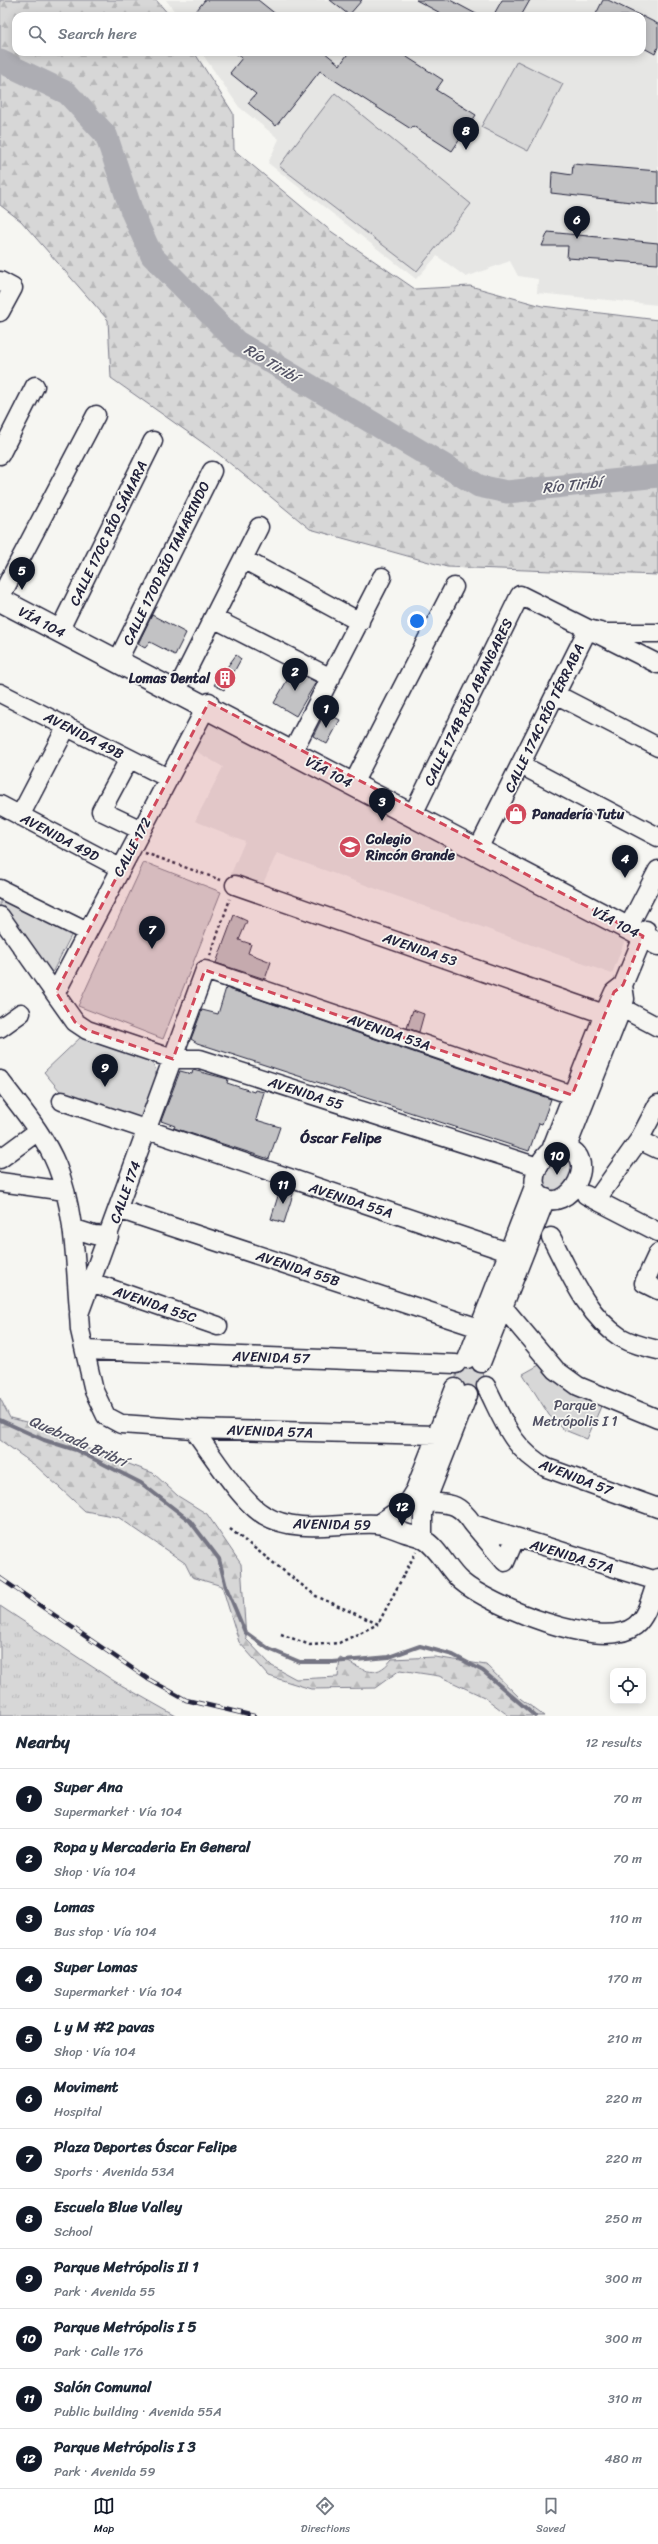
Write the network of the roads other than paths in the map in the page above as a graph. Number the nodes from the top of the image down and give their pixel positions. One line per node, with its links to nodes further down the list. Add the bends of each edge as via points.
1 (6, 284): 2 (street)
2 (0, 312)
3 (35, 386): 6 (street)
4 (96, 415): 12 (street)
5 (153, 441): 15 (street, CALLE 170C RÍO SÁMARA)
6 (0, 455)
7 (212, 471): 18 (street, CALLE 170D RÍO TAMARINDO)
8 (259, 527): 9 (street)
9 (243, 559): 13 (street); 14 (street)
10 (382, 577): 14 (street)
11 (454, 587): 31 (street)
12 (1, 596): 15 (main road, VÍA 104); 24 (main road, VÍA 104)
13 (213, 618): 20 (street); 21 (street)
14 (360, 622): 20 (street)
15 (62, 625): 18 (main road, VÍA 104)
16 (588, 629): 17 (street, via 604,633); 19 (street); 23 (street, CALLE 174C RÍO TÉRRABA); 33 (street, CALLE 174B RÍO ABANGARES, via 520,595)
17 (658, 633)
18 (120, 656): 21 (main road, VÍA 104)
19 (658, 664)
20 (331, 678): 26 (street)
21 (179, 686): 24 (main road, VÍA 104)
22 (0, 693): 25 (street, AVENIDA 49B)
23 (557, 695): 27 (street); 29 (street, CALLE 174C RÍO TÉRRABA)
24 (207, 705): 26 (main road, VÍA 104); 30 (street, CALLE 172); 37 (main road, VÍA 104)
25 (67, 726): 28 (street, AVENIDA 49B); 34 (street)
26 (295, 747): 31 (main road, VÍA 104)
27 (658, 747)
28 (129, 758): 30 (street, AVENIDA 49B); 35 (street, via 101,811)
29 (521, 766): 36 (street); 37 (street, CALLE 174C RÍO TÉRRABA)
30 (168, 778): 35 (street, CALLE 172)
31 (356, 778): 33 (main road, VÍA 104)
32 (0, 805): 34 (street, AVENIDA 49D)
33 (415, 810): 37 (main road, VÍA 104)
34 (20, 816): 38 (street, AVENIDA 49D)
35 (141, 830): 38 (street, CALLE 172)
36 (658, 837)
37 (480, 847): 44 (main road, VÍA 104)
38 (120, 868): 43 (street, CALLE 172)
39 (658, 870): 44 (street)
40 (235, 885): 50 (street, AVENIDA 53)
41 (0, 889): 43 (street)
42 (0, 916): 47 (street)
43 (87, 932): 47 (street, CALLE 172)
44 (647, 934): 46 (street)
45 (205, 970): 53 (street, CALLE 174); 55 (street, AVENIDA 53A)
46 (623, 985): 48 (street, via 625,998); 50 (street, via 614,992)
47 (56, 992): 53 (street, AVENIDA 55, via 75,1022 87,1030)
48 (622, 1008): 51 (street); 61 (street)
49 (21, 1013): 52 (street)
50 (604, 1014): 55 (street)
51 (658, 1027)
52 (0, 1028)
53 (173, 1060): 59 (street, CALLE 174); 64 (street, AVENIDA 55, via 200,1059)
54 (0, 1080): 58 (street)
55 (572, 1095): 61 (street)
56 (62, 1101): 59 (street, AVENIDA 55A)
57 (658, 1104): 60 (street)
58 (38, 1131): 63 (street); 67 (street, via 57,1165)
59 (147, 1132): 70 (street, CALLE 174); 75 (street, AVENIDA 55A)
60 (639, 1140): 62 (street); 69 (street)
61 (560, 1147): 64 (street, via 546,1152); 66 (street, via 574,1151 581,1161 581,1173)
62 (658, 1149)
63 (0, 1159)
64 (537, 1175): 68 (street, via 539,1195); 75 (street)
65 (0, 1182): 67 (street)
66 (573, 1189): 68 (street, via 559,1200); 69 (street)
67 (65, 1191): 71 (street)
68 (546, 1198): 79 (street)
69 (597, 1199): 72 (street)
70 (118, 1209): 73 (street, CALLE 174); 82 (street, AVENIDA 55B)
71 (72, 1228): 73 (street, via 94,1235); 80 (street)
72 (658, 1232)
73 (109, 1236): 77 (street, CALLE 174)
74 (551, 1237): 84 (street, via 580,1291 600,1321 620,1337)
75 (508, 1252): 82 (street)
76 (657, 1256): 78 (street, via 644,1283)
77 (91, 1282): 80 (street, CALLE 174); 81 (street, AVENIDA 55C)
78 (658, 1290)
79 (503, 1307): 85 (street); 88 (street, via 556,1370 578,1386)
80 (79, 1314): 83 (street)
81 (218, 1326)
82 (479, 1328): 85 (street)
83 (85, 1350): 85 (street, AVENIDA 57); 89 (street, AVENIDA 57A, via 94,1391 106,1416 121,1424)
84 (658, 1350)
85 (468, 1362): 86 (street, via 488,1374); 87 (street, via 451,1376)
86 (486, 1386): 87 (street, via 481,1391); 92 (street, AVENIDA 57, via 511,1437 533,1460 547,1468)
87 (462, 1391): 90 (street); 91 (street)
88 (658, 1419)
89 (193, 1429): 90 (street, AVENIDA 57A); 94 (street, AVENIDA 59, via 244,1496 263,1515 278,1522 296,1525)
90 (437, 1435): 93 (street, via 415,1490 405,1506)
91 (426, 1502): 95 (street, via 456,1505 464,1510); 96 (street)
92 (658, 1508)
93 (395, 1514): 94 (street); 96 (street)
94 (378, 1524): 96 (street, AVENIDA 59)
95 (473, 1524): 97 (street, AVENIDA 57A); 97 (street, via 508,1566)
96 (423, 1531): 98 (street, AVENIDA 59, via 461,1581 492,1602 523,1615 596,1634 611,1635 636,1626 644,1616)
97 (515, 1539): 98 (street, AVENIDA 57A)
98 (657, 1579)

